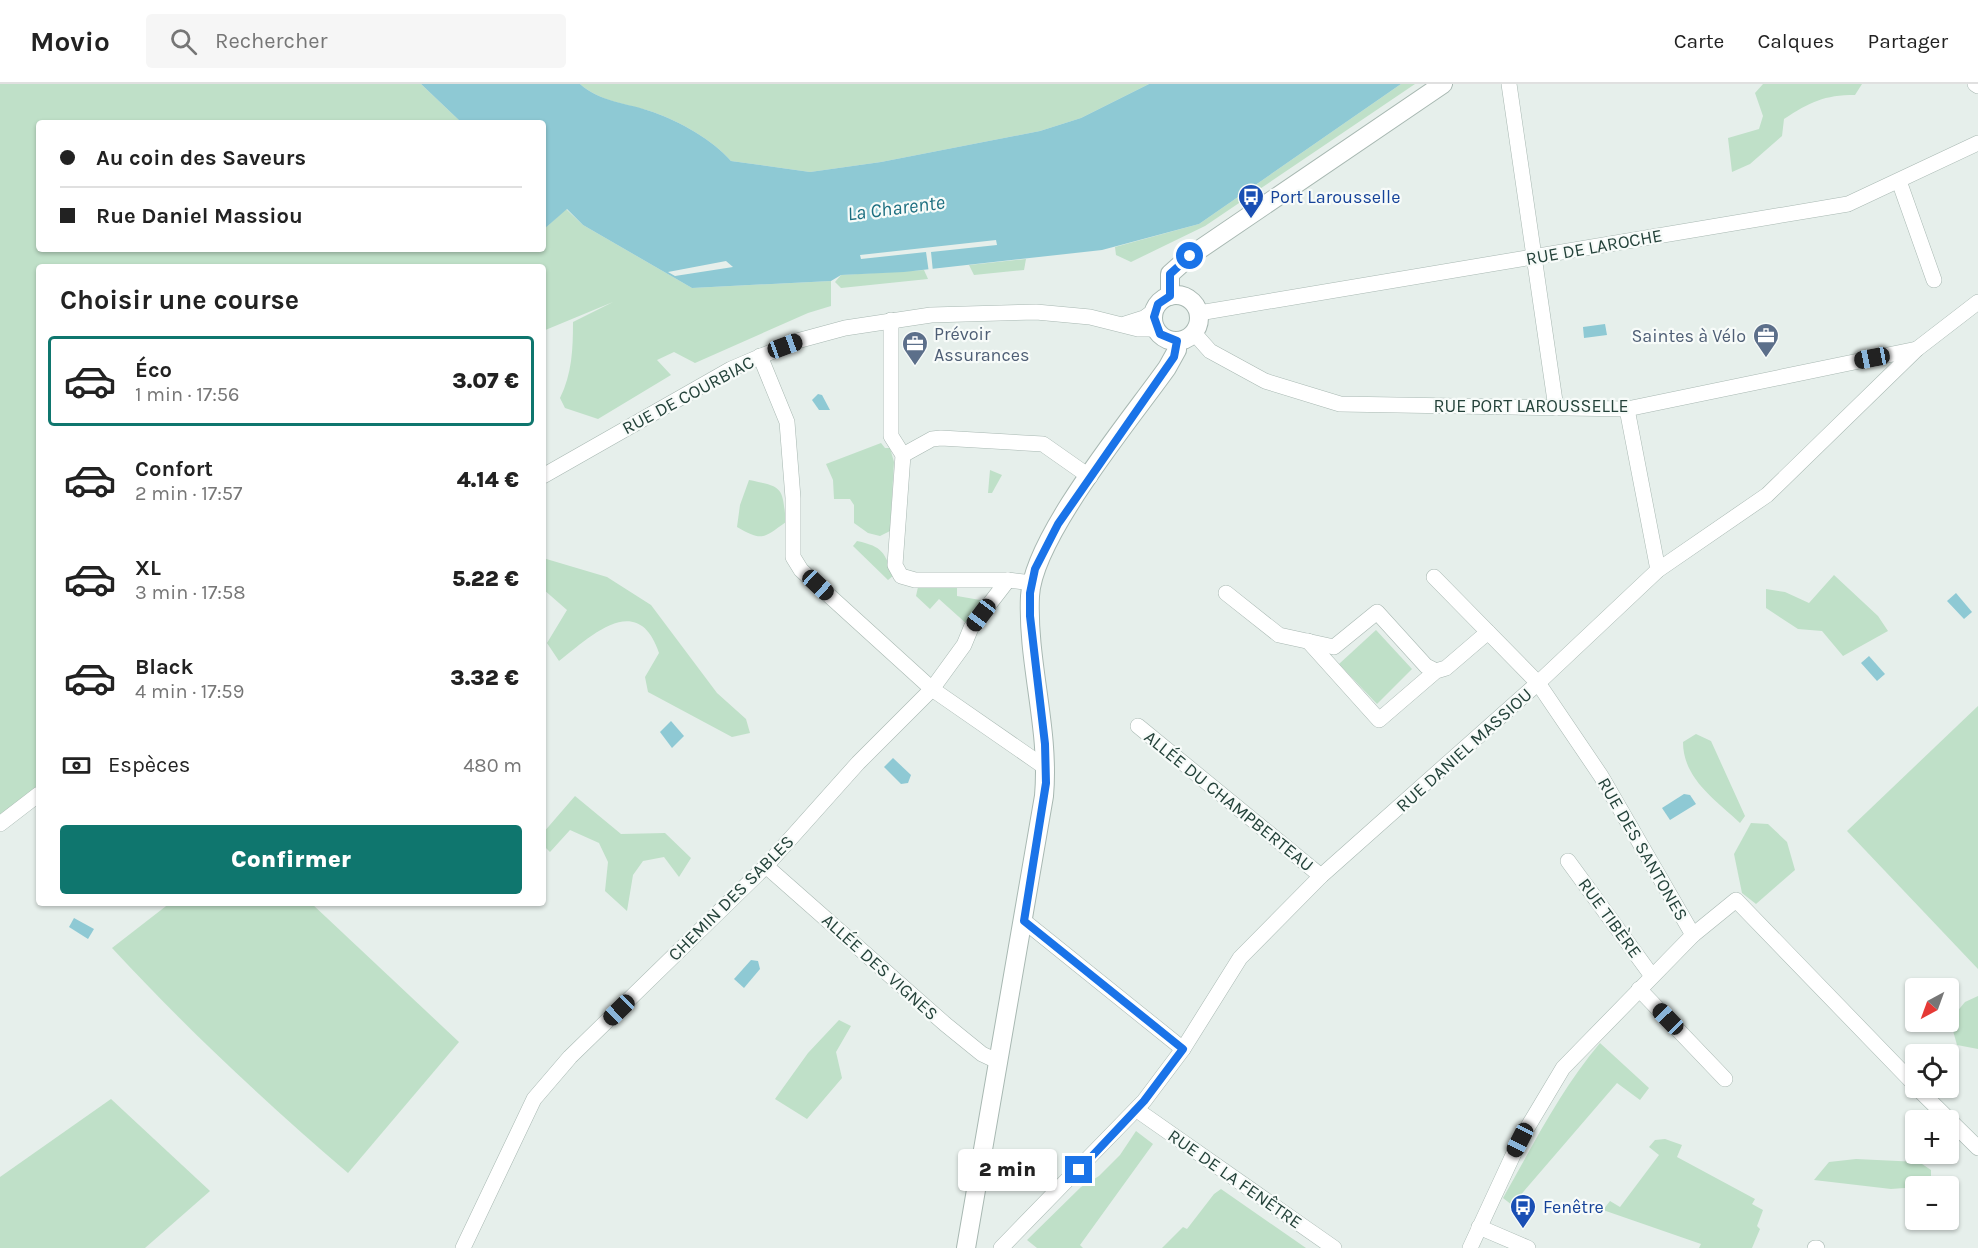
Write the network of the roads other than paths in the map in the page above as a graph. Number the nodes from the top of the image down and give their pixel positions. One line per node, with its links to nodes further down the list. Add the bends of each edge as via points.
1 (1443, 84): 7 (street, via 1190,256 1170,274)
2 (1509, 84): 5 (street)
3 (1978, 143): 4 (street, RUE DE LAROCHE)
4 (1899, 181): 5 (street, RUE DE LAROCHE, via 1848,204); 6 (street)
5 (1534, 258): 10 (street, RUE DE LAROCHE); 18 (street)
6 (1934, 280)
7 (1170, 296): 9 (street); 10 (street, via 1191,300)
8 (1978, 302): 16 (street, RUE DANIEL MASSIOU)
9 (1155, 310): 12 (street); 13 (street)
10 (1199, 313): 14 (street)
11 (891, 320): 12 (street, RUE DE COURBIAC, via 1036,312); 17 (street, RUE DE COURBIAC, via 797,341); 20 (street, via 891,436)
12 (1125, 324): 13 (street, RUE DE COURBIAC)
13 (1156, 329): 15 (street, via 1165,338)
14 (1194, 333): 15 (street); 18 (street, RUE PORT LAROUSSELLE, via 1210,351 1265,381 1340,404)
15 (1177, 341): 22 (street, via 1174,357)
16 (1917, 349): 19 (street, RUE PORT LAROUSSELLE); 23 (street, RUE DANIEL MASSIOU, via 1767,495)
17 (760, 357): 21 (street, RUE DE COURBIAC, via 707,382); 32 (street, via 787,422 794,556 801,570)
18 (1556, 408): 19 (street, RUE PORT LAROUSSELLE)
19 (1627, 408): 23 (street)
20 (903, 455): 22 (street, via 941,438 1043,444); 25 (street, via 895,565 901,576 915,580)
21 (546, 474)
22 (1090, 477): 26 (street, via 1046,545)
23 (1658, 570): 31 (street, RUE DANIEL MASSIOU)
24 (1434, 577): 28 (street, RUE DES SANTONES)
25 (1008, 580): 26 (street); 32 (street, CHEMIN DES SABLES)
26 (1032, 583): 34 (street, via 1030,616)
27 (1226, 593): 29 (street, via 1279,635)
28 (1488, 632): 30 (street, via 1446,668); 31 (street, RUE DES SANTONES)
29 (1308, 641): 30 (street, via 1334,647 1377,612 1426,666); 30 (street, via 1379,720)
30 (1436, 671)
31 (1538, 683): 39 (street, RUE DANIEL MASSIOU); 41 (street, RUE DES SANTONES, via 1601,776)
32 (932, 689): 34 (street); 38 (street, CHEMIN DES SABLES, via 858,763)
33 (1137, 726): 39 (street, ALLÉE DU CHAMPBERTEAU)
34 (1046, 768): 40 (street)
35 (36, 796): 36 (street)
36 (0, 824)
37 (1568, 861): 42 (street, RUE TIBÈRE)
38 (766, 866): 45 (street, ALLÉE DES VIGNES, via 945,1024 982,1054); 52 (street, CHEMIN DES SABLES, via 570,1057 534,1099)
39 (1321, 876): 44 (street, RUE DANIEL MASSIOU, via 1240,958)
40 (1024, 921): 44 (street); 45 (street)
41 (1694, 935): 42 (street); 46 (street, RUE DES SANTONES, via 1736,900)
42 (1652, 976): 43 (street)
43 (1639, 989): 47 (street); 51 (street, via 1563,1068 1520,1140)
44 (1183, 1049): 49 (street, RUE DANIEL MASSIOU)
45 (999, 1062): 53 (street)
46 (1905, 1076)
47 (1725, 1079)
48 (1927, 1098): 50 (street, RUE DES SANTONES)
49 (1137, 1110): 54 (street, RUE DANIEL MASSIOU); 55 (street, RUE DE LA FENÊTRE)
50 (1978, 1148)
51 (1479, 1227): 56 (street); 57 (street)
52 (463, 1248)
53 (966, 1248)
54 (1001, 1248)
55 (1334, 1248)
56 (1470, 1248)
57 (1528, 1248)

